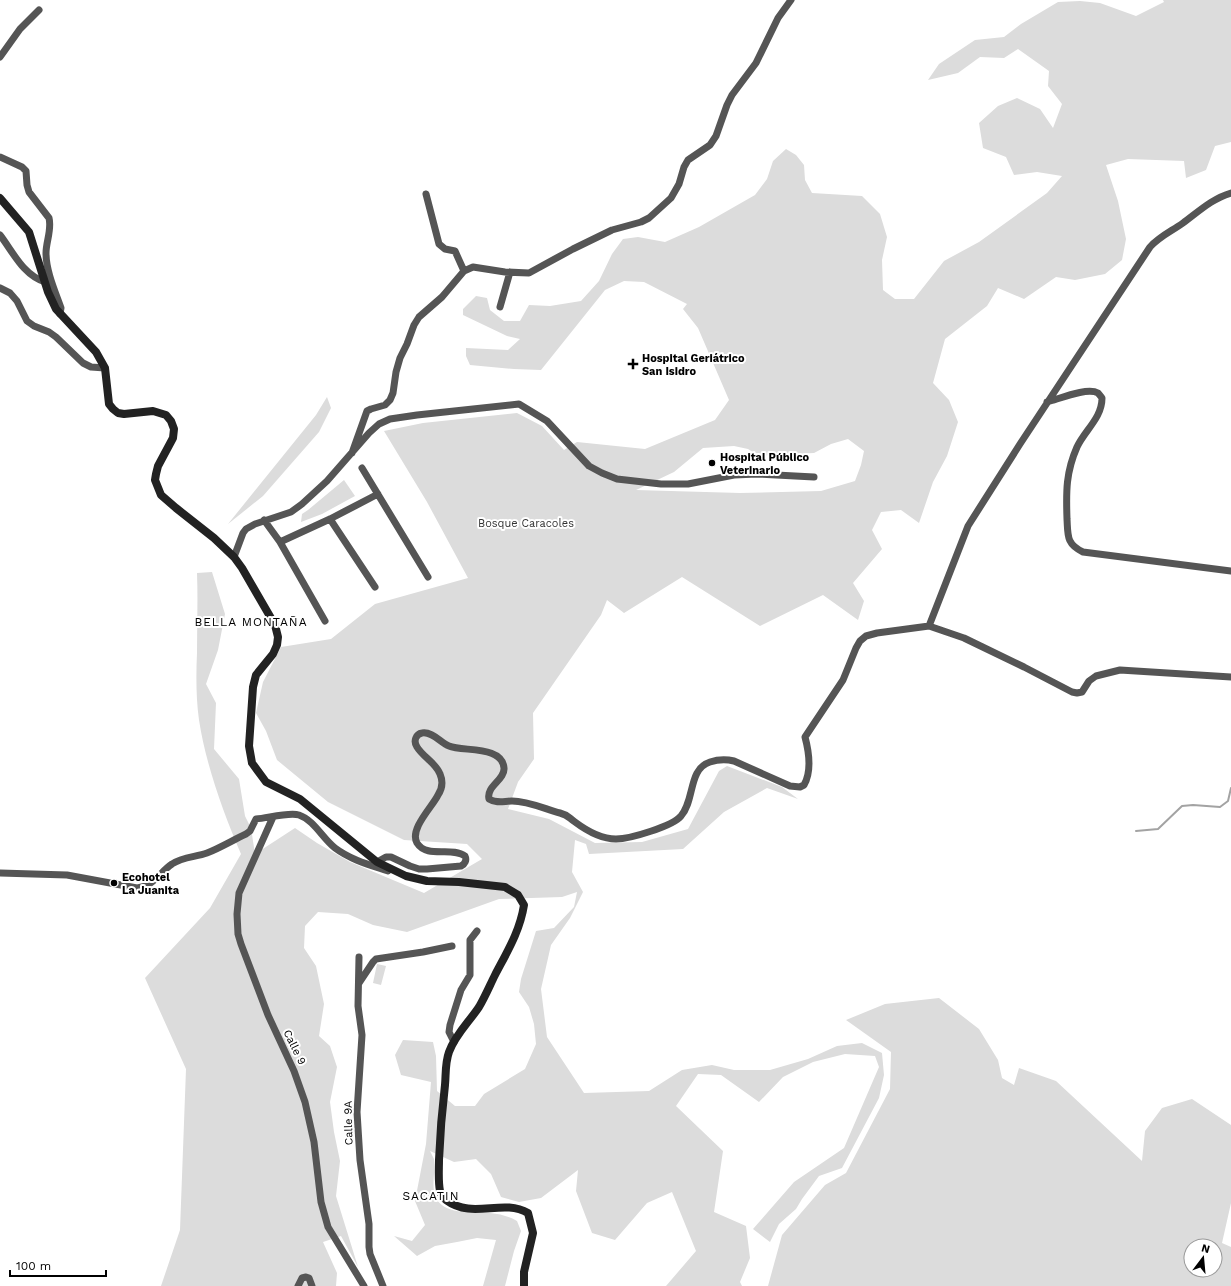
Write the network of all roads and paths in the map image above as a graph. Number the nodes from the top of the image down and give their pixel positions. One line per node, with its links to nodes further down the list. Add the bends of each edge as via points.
1 (791, 0): 10 (street, via 778,18 756,63 732,95 716,136 710,145 688,160 671,198 649,218 612,230 529,273)
2 (39, 10): 3 (street, via 20,29)
3 (0, 57)
4 (0, 157): 14 (street, via 26,171 29,192 49,218 46,252 61,308)
5 (1231, 192): 16 (street, via 1216,199 1157,239)
6 (426, 194): 9 (street, via 439,244 445,249 455,251)
7 (0, 198): 11 (main road, via 29,232)
8 (0, 235): 11 (street, via 29,274)
9 (464, 271): 10 (street, via 473,267); 17 (street, via 442,297 419,316 400,358 390,400 367,411)
10 (510, 272): 13 (street)
11 (45, 282): 14 (main road)
12 (0, 288): 15 (street, via 10,293 27,321 56,337 83,363 91,367)
13 (500, 307)
14 (60, 314): 15 (main road, via 96,352)
15 (105, 368): 24 (main road, via 109,404 113,409 124,414 153,411 166,415 171,421 174,429 173,438 158,466 155,480 161,494)
16 (1047, 402): 25 (street, via 1082,392 1098,394 1102,398 1100,413 1078,445 1069,466 1066,493 1068,538 1074,547 1083,552); 29 (street, via 968,526)
17 (352, 453): 19 (street, via 379,424 390,419 519,404 547,421 589,466 617,479 688,484 734,475); 22 (street, via 302,504 291,512)
18 (362, 468): 20 (street)
19 (814, 477)
20 (378, 494): 21 (street); 26 (street)
21 (330, 519): 23 (street); 27 (street)
22 (264, 520): 23 (street); 24 (street, via 246,529)
23 (280, 542): 28 (street)
24 (234, 557): 32 (main road, via 275,625 278,637 278,645 256,675 253,687 248,746 252,762 266,782 300,799)
25 (1231, 572)
26 (428, 577)
27 (375, 587)
28 (325, 621)
29 (929, 626): 30 (street, via 964,638 1077,694 1082,692 1092,677 1120,670); 32 (street, via 877,633 860,640 843,680 805,737 808,776 804,785 790,786 726,759 708,762 696,775 687,806 680,817 638,835 616,839 604,838 588,831 567,815 524,802 493,802 488,795 504,768 496,755 454,748 431,734 421,733 417,735 416,746 436,768 442,782 438,796 418,826 416,842 430,851 462,854 466,862 461,866 428,869 410,866 391,857)
30 (1231, 677)
31 (274, 817): 33 (street, via 256,818 246,834 207,853 174,862 144,887 137,888 72,875); 34 (street, via 292,814 300,816 334,848 351,859); 42 (street, Calle 9, via 239,893 238,934 268,1015 305,1102 314,1142 321,1202 328,1227)
32 (377, 862): 34 (main road)
33 (0, 873)
34 (406, 876): 39 (main road, via 427,881 505,887 518,895 524,905 522,920 486,994)
35 (477, 931): 39 (street, via 470,940 470,975 461,990 450,1025 449,1032)
36 (452, 946): 38 (street, via 376,959)
37 (359, 957): 38 (street, Calle 9A)
38 (358, 985): 43 (street, Calle 9A, via 362,1034 357,1112 360,1160 370,1254)
39 (454, 1042): 44 (main road, via 446,1063 441,1121 440,1192 445,1200 459,1207 485,1210 516,1207 528,1213 533,1232 524,1272)
40 (298, 1286): 41 (street, via 302,1278 306,1277)
41 (312, 1286)
42 (364, 1286)
43 (383, 1286)
44 (524, 1286)

